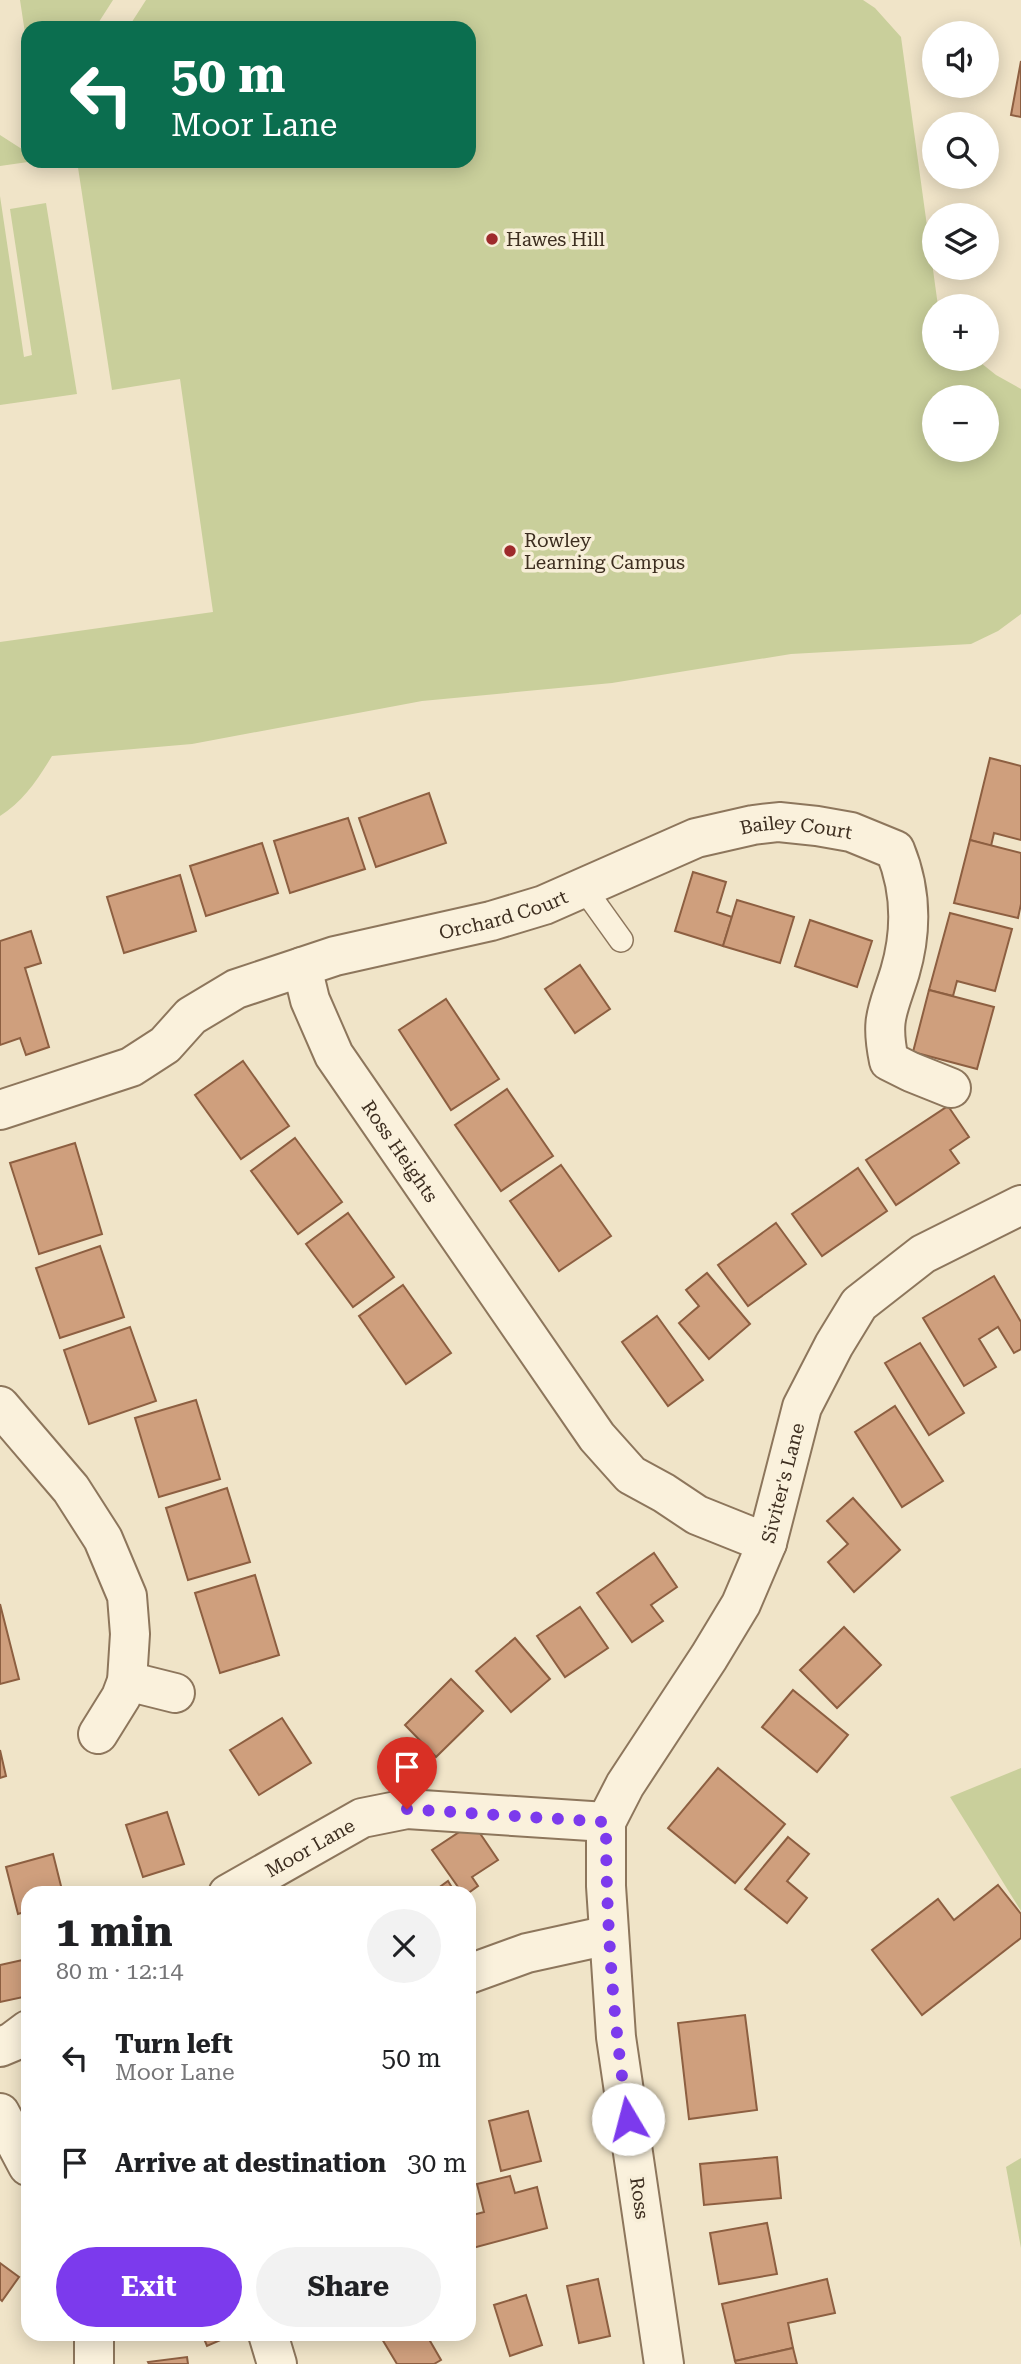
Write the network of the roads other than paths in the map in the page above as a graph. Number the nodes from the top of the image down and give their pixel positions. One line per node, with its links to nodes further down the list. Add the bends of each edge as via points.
1 (696, 838): 2 (street, Orchard Court); 5 (street, Bailey Court, via 779,822 851,832 895,850 902,865 909,925 884,1016 889,1061)
2 (583, 887): 3 (lane); 4 (street, Orchard Court, via 491,921)
3 (621, 940)
4 (302, 967): 6 (street, via 236,989 191,1016 165,1045 131,1067); 9 (street, Ross Heights, via 310,1000 334,1055 597,1437 631,1475 697,1515)
5 (951, 1088)
6 (0, 1110)
7 (1021, 1205): 9 (street, Siviter's Lane, via 923,1254 859,1304 803,1407)
8 (0, 1406): 10 (street, via 71,1489 103,1539 127,1596)
9 (767, 1542): 13 (street, Siviter's Lane, via 741,1604 631,1774)
10 (127, 1681): 11 (street); 12 (street)
11 (175, 1693)
12 (98, 1734)
13 (606, 1822): 14 (street, Moor Lane, via 407,1809 362,1818); 15 (street, Ross)
14 (242, 1886)
15 (609, 1935): 16 (street); 25 (street, Ross, via 616,2037)
16 (476, 1972)
17 (21, 2035): 18 (street)
18 (0, 2047)
19 (0, 2113): 20 (street)
20 (21, 2153)
21 (94, 2341): 23 (street)
22 (270, 2341): 24 (street)
23 (94, 2364)
24 (277, 2364)
25 (664, 2364)

